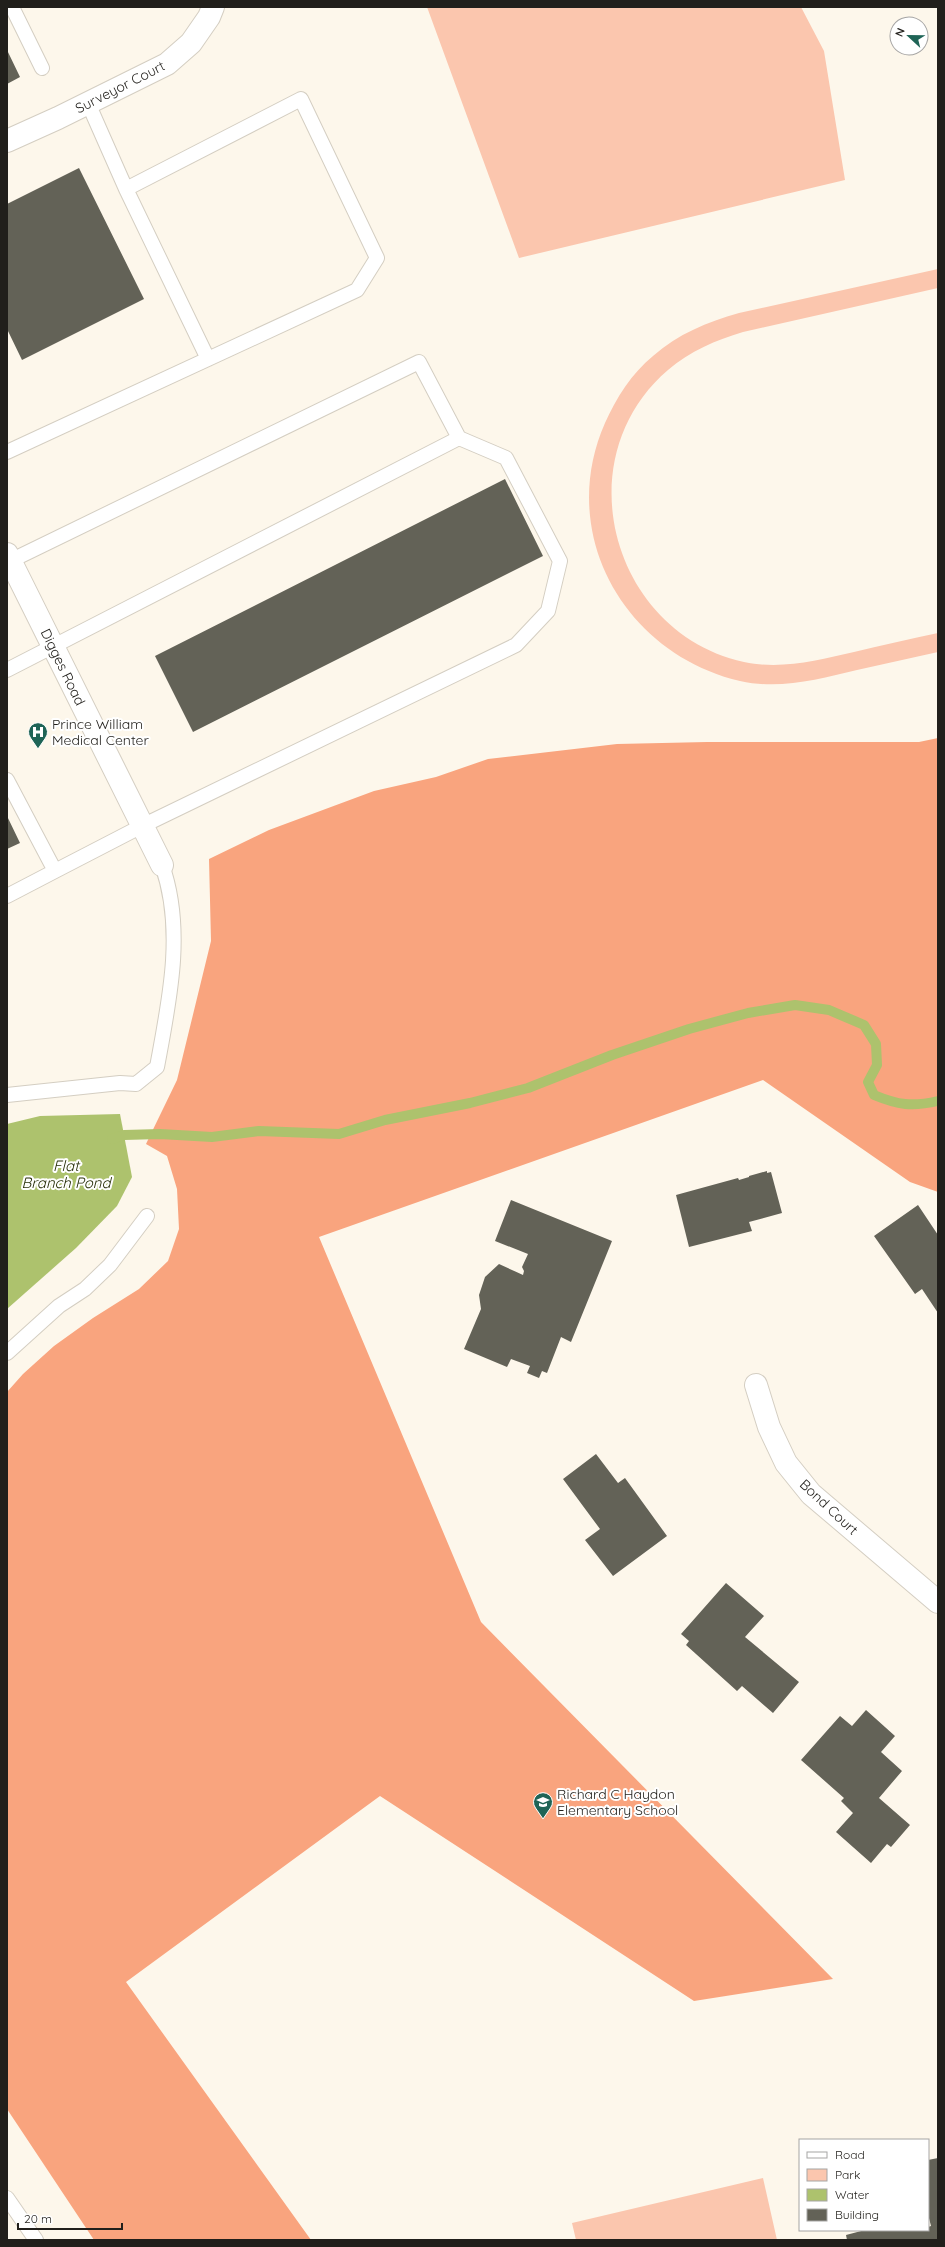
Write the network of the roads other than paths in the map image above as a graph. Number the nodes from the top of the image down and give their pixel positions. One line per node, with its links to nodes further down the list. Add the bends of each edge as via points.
1 (12, 7): 3 (lane)
2 (213, 7): 4 (street, Surveyor Court, via 191,43 167,64)
3 (42, 68)
4 (88, 104): 5 (street, Surveyor Court); 6 (lane)
5 (7, 141)
6 (126, 189): 7 (lane); 7 (lane, via 301,99 377,258 356,290)
7 (208, 359): 9 (lane)
8 (459, 438): 10 (lane, via 419,362); 11 (lane); 14 (lane, via 506,458 560,561 548,611 516,645)
9 (7, 452)
10 (9, 558): 11 (street, Digges Road)
11 (52, 645): 12 (lane); 14 (street, Digges Road)
12 (7, 670)
13 (7, 780): 16 (lane)
14 (142, 826): 15 (street, Digges Road); 16 (lane)
15 (162, 865): 18 (lane, via 168,883 174,936 172,969 156,1067 136,1084 120,1083)
16 (55, 871): 17 (lane)
17 (7, 896)
18 (7, 1095)
19 (147, 1216): 20 (lane, via 110,1265 85,1289 59,1306)
20 (7, 1353)
21 (756, 1385): 22 (street, Bond Court, via 769,1427 786,1463 811,1494)
22 (938, 1602)
23 (7, 2198): 24 (lane)
24 (36, 2240)

